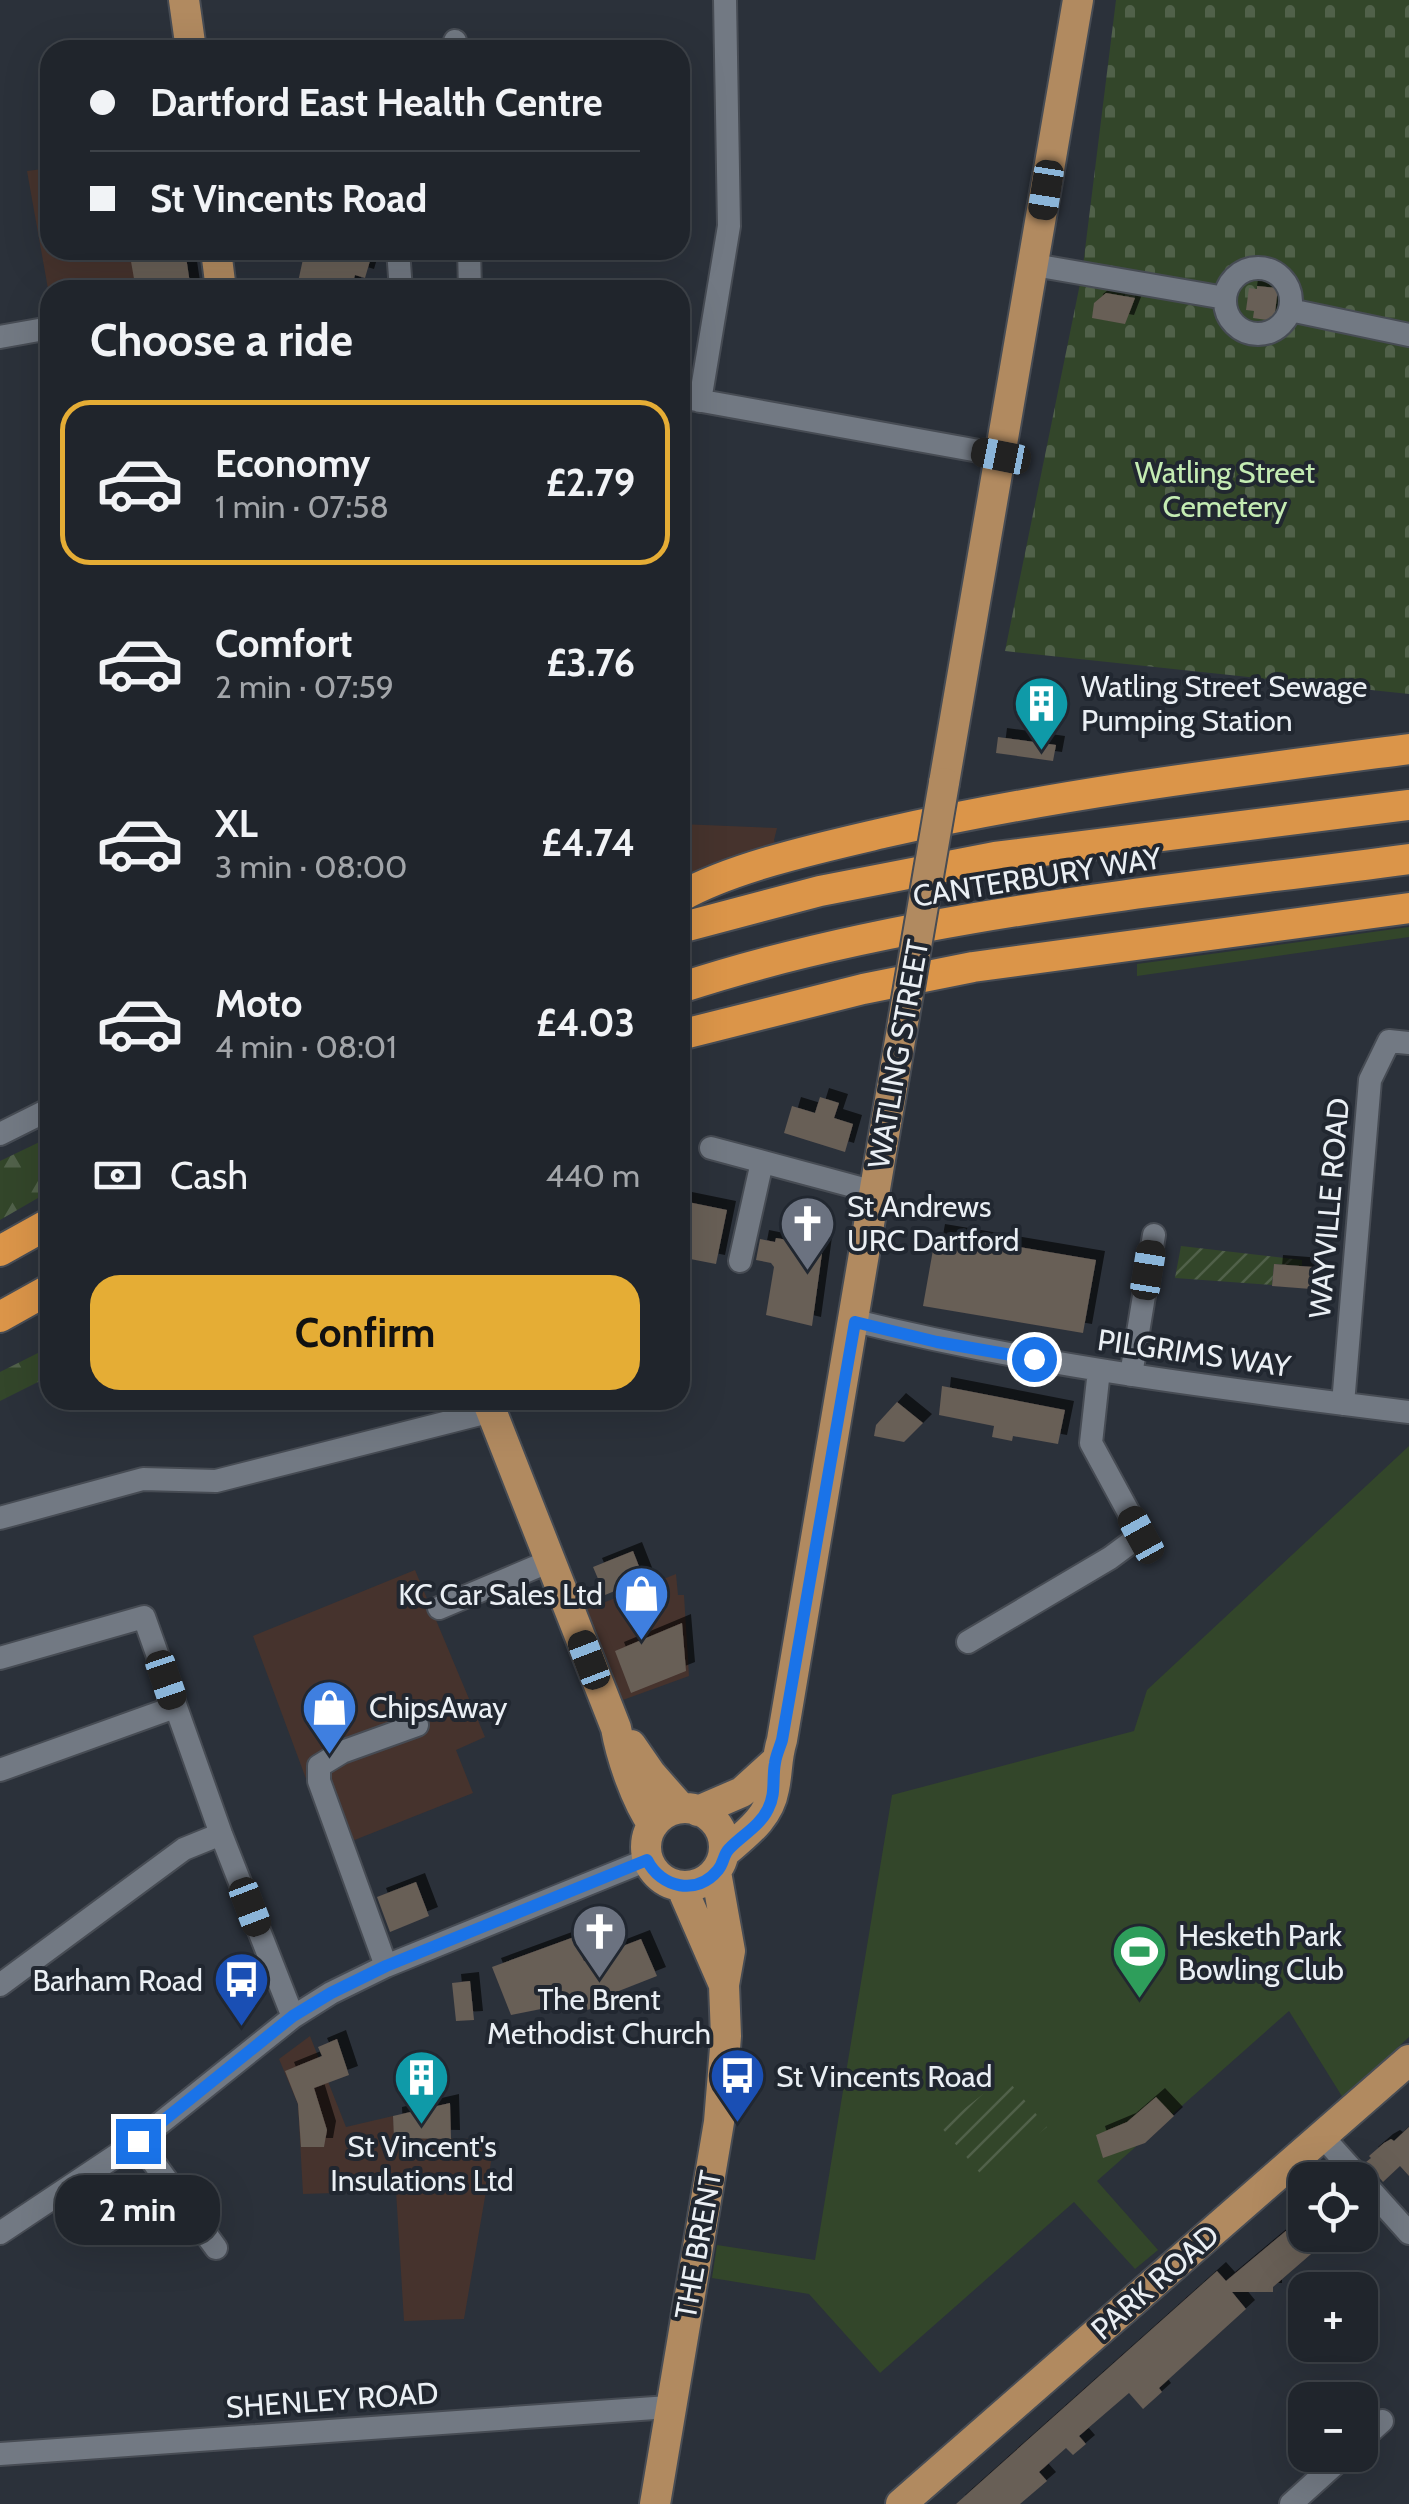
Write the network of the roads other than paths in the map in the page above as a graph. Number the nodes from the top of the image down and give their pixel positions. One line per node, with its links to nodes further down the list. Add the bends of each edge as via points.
1 (184, 0): 4 (main road)
2 (725, 0): 11 (street, via 729,226)
3 (1078, 0): 5 (main road, WATLING STREET)
4 (190, 40)
5 (1034, 266): 6 (street); 12 (main road, WATLING STREET)
6 (1224, 298): 7 (street, via 1232,322 1251,334 1278,328); 7 (street, via 1242,272 1267,269 1287,285)
7 (1290, 310): 9 (street)
8 (40, 330): 10 (street)
9 (1409, 335)
10 (0, 337)
11 (690, 399): 12 (street)
12 (1001, 456): 26 (main road, WATLING STREET, bridge)
13 (1409, 749): 16 (highway, via 995,808 839,843)
14 (1409, 805): 18 (highway, CANTERBURY WAY, via 995,858 820,890)
15 (1409, 859): 19 (highway, CANTERBURY WAY, via 1010,913)
16 (690, 891)
17 (1409, 908): 20 (highway, via 973,967)
18 (690, 925)
19 (690, 985)
20 (690, 1032)
21 (1409, 1042): 36 (street, WAYVILLE ROAD, via 1389,1041 1370,1080)
22 (40, 1114): 23 (street)
23 (0, 1134)
24 (711, 1148): 25 (street)
25 (762, 1162): 26 (street); 30 (street)
26 (875, 1192): 33 (main road, WATLING STREET)
27 (40, 1229): 29 (highway)
28 (1154, 1235): 35 (street)
29 (0, 1251)
30 (740, 1262)
31 (40, 1295): 32 (highway)
32 (0, 1318)
33 (855, 1322): 34 (street, PILGRIMS WAY); 48 (main road, WATLING STREET)
34 (1099, 1370): 35 (street, PILGRIMS WAY); 43 (street, via 1091,1443 1141,1535)
35 (1130, 1375): 36 (street, PILGRIMS WAY)
36 (1343, 1404): 39 (street, PILGRIMS WAY)
37 (472, 1410): 40 (street, via 216,1481 143,1479)
38 (492, 1410): 41 (main road, THE BRENT)
39 (1409, 1412)
40 (0, 1518)
41 (550, 1561): 42 (street); 47 (main road, THE BRENT)
42 (439, 1608)
43 (968, 1642)
44 (0, 1658): 45 (street, via 144,1617)
45 (175, 1707): 49 (street); 52 (street)
46 (417, 1724): 56 (street, via 318,1766)
47 (616, 1728): 50 (main road, THE BRENT); 51 (main road, THE BRENT)
48 (775, 1762): 50 (main road, via 742,1792); 54 (main road, WATLING STREET, via 768,1810)
49 (0, 1770)
50 (689, 1810): 51 (main road, via 664,1814); 54 (main road, THE BRENT, via 719,1825 726,1844)
51 (653, 1825): 53 (main road)
52 (222, 1834): 57 (street, via 184,1849); 59 (street)
53 (647, 1860): 55 (main road, THE BRENT, via 658,1877); 56 (street)
54 (720, 1862): 55 (main road, via 701,1882); 58 (main road, THE BRENT, via 730,1950)
55 (681, 1886): 58 (main road, THE BRENT)
56 (386, 1966): 59 (street)
57 (0, 1985)
58 (724, 1985): 66 (main road, THE BRENT, via 718,2122)
59 (293, 2016): 62 (street)
60 (1409, 2060): 61 (main road, PARK ROAD)
61 (1322, 2136): 64 (street); 72 (main road, PARK ROAD)
62 (138, 2141): 63 (street); 65 (street)
63 (0, 2233)
64 (1409, 2233)
65 (216, 2248)
66 (669, 2407): 69 (street, SHENLEY ROAD); 71 (main road, THE BRENT)
67 (1382, 2421): 68 (street)
68 (1378, 2425)
69 (0, 2454)
70 (1327, 2472): 73 (street)
71 (655, 2504)
72 (901, 2504)
73 (1292, 2504)

